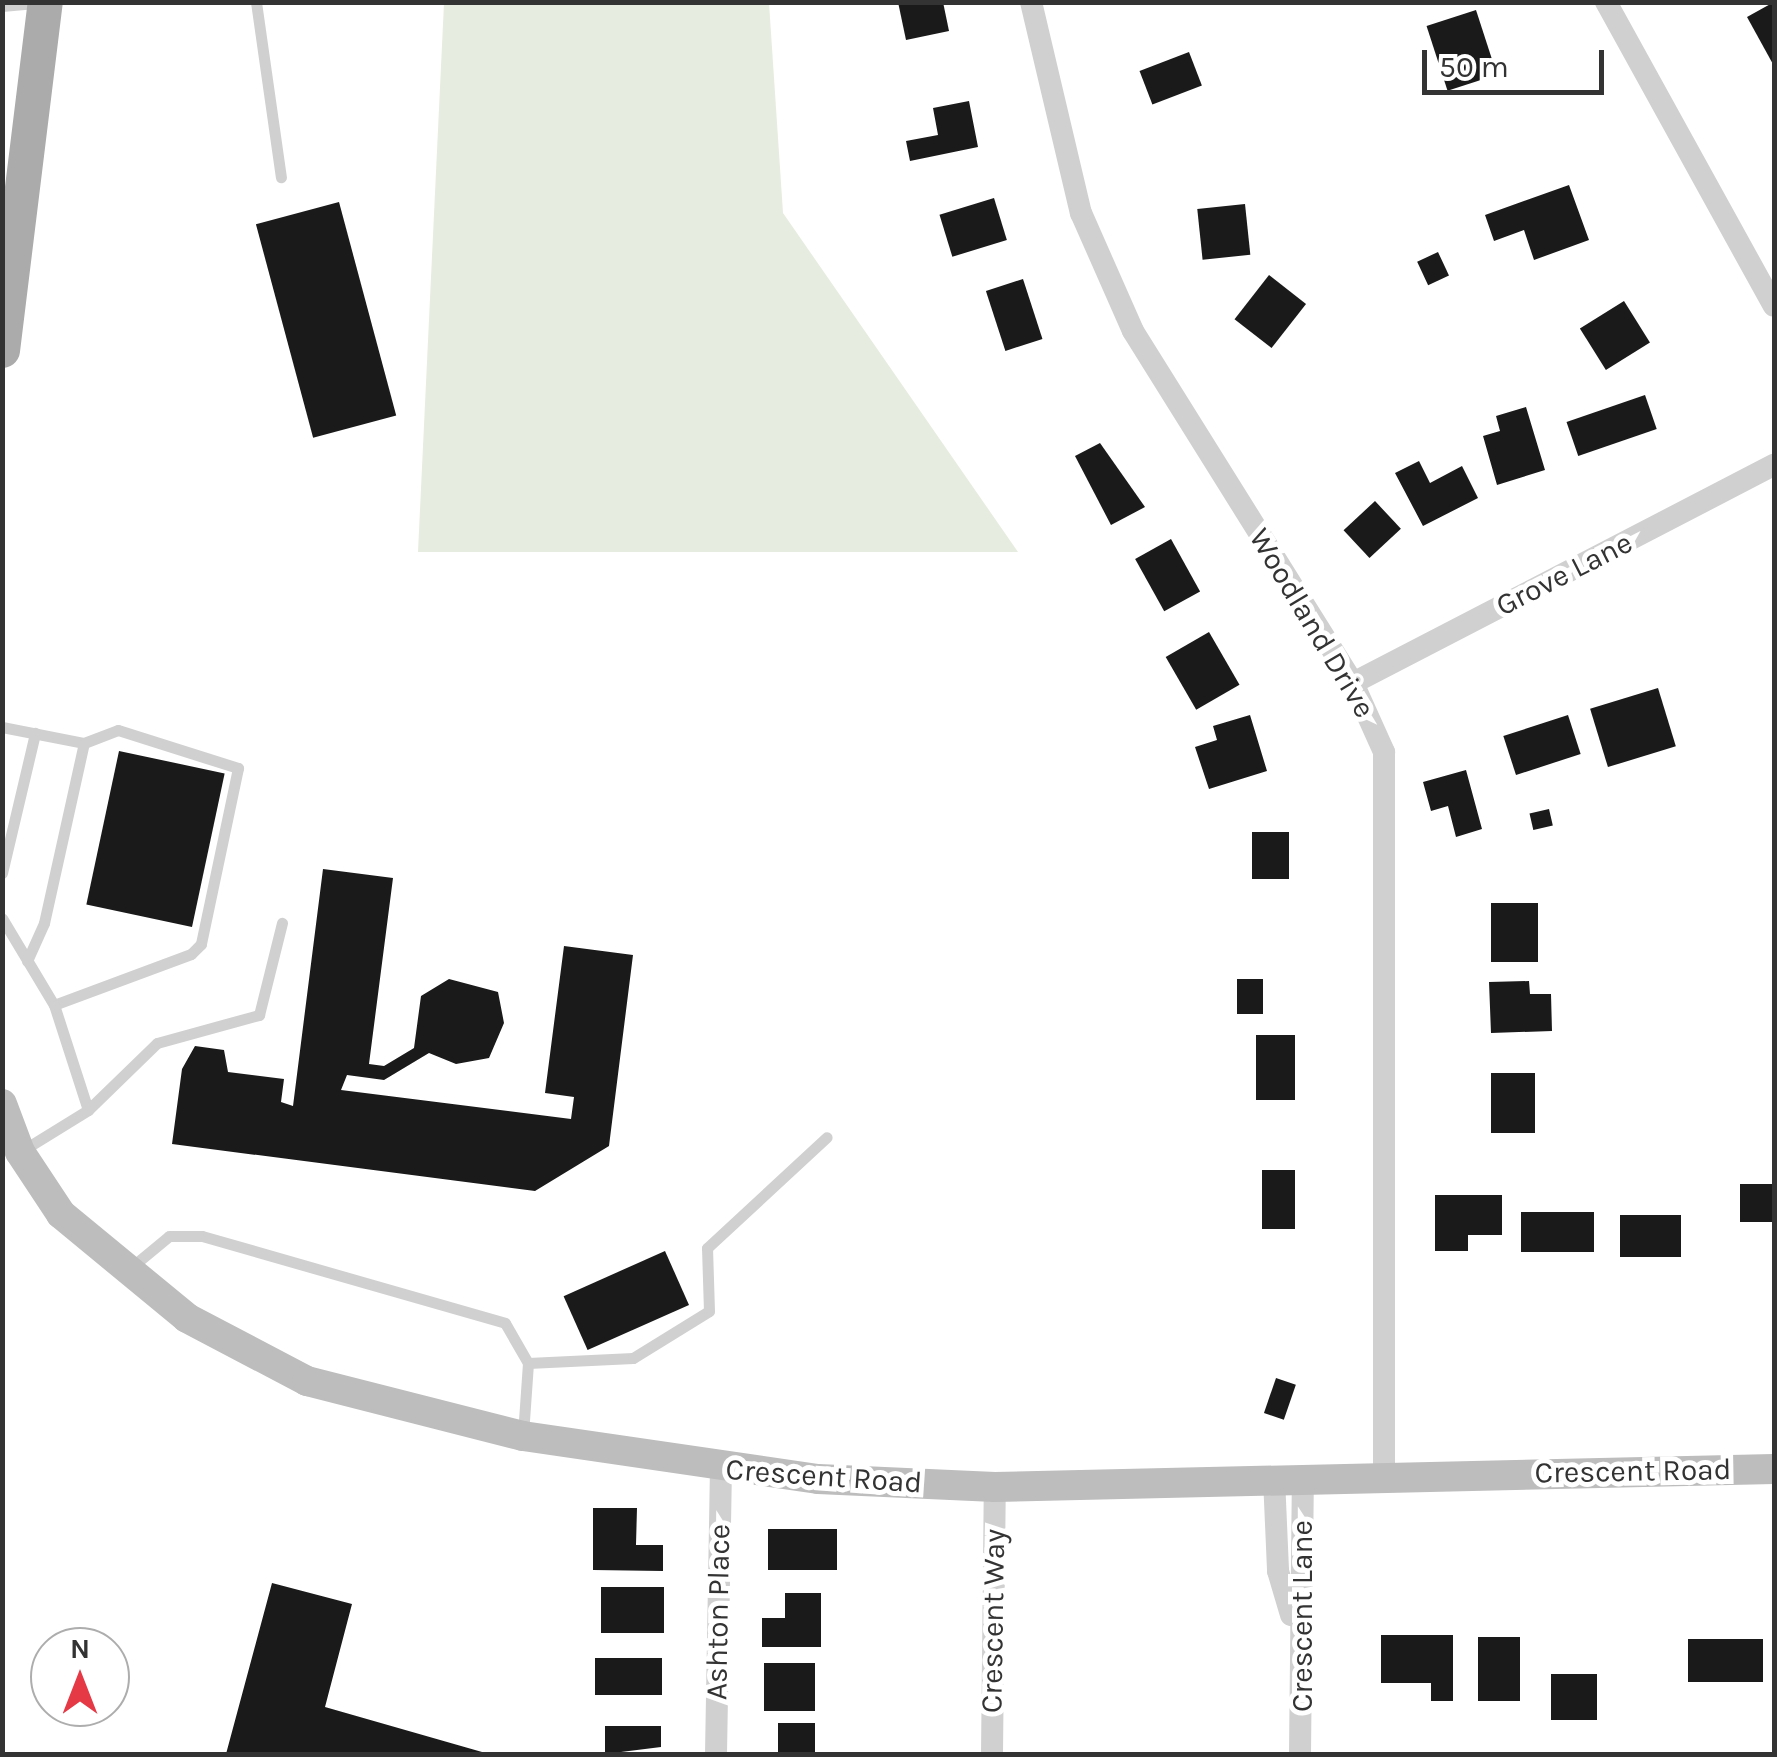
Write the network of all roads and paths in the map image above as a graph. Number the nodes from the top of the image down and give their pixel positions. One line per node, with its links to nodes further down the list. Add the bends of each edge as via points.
1 (43, 2): 4 (lane); 7 (main road)
2 (256, 2): 6 (lane)
3 (1030, 2): 11 (street, Woodland Drive, via 1080,213 1133,332)
4 (2, 6)
5 (1617, 6): 8 (street)
6 (282, 177)
7 (10, 231): 9 (main road)
8 (1774, 306)
9 (2, 350)
10 (1774, 466): 11 (street, Grove Lane)
11 (1352, 683): 29 (street, Woodland Drive, via 1384,752)
12 (2, 727): 13 (lane)
13 (35, 733): 14 (lane); 15 (lane)
14 (84, 743): 18 (lane); 19 (lane, via 118,730 238,768 201,944)
15 (2, 872)
16 (2, 918): 18 (lane)
17 (282, 923): 21 (lane, via 259,1015 157,1042)
18 (27, 961): 19 (lane)
19 (54, 1005): 21 (lane)
20 (2, 1104): 23 (street, Crescent Road)
21 (88, 1110): 23 (lane)
22 (827, 1137): 25 (lane, via 708,1248 709,1312 632,1358)
23 (20, 1152): 24 (street, Crescent Road, via 61,1214)
24 (125, 1273): 25 (lane, via 160,1240 202,1236 504,1324); 26 (street, Crescent Road, via 308,1381)
25 (528, 1363): 26 (lane)
26 (523, 1436): 27 (street, Crescent Road)
27 (721, 1469): 31 (street, Crescent Road); 32 (street, Ashton Place)
28 (1774, 1469): 29 (street, Crescent Road)
29 (1384, 1472): 30 (street, Crescent Road)
30 (1289, 1477): 31 (street, Crescent Road); 34 (street, Crescent Lane, via 1278,1571 1298,1638)
31 (995, 1487): 33 (street, Crescent Way)
32 (716, 1754)
33 (992, 1754)
34 (1300, 1754)

